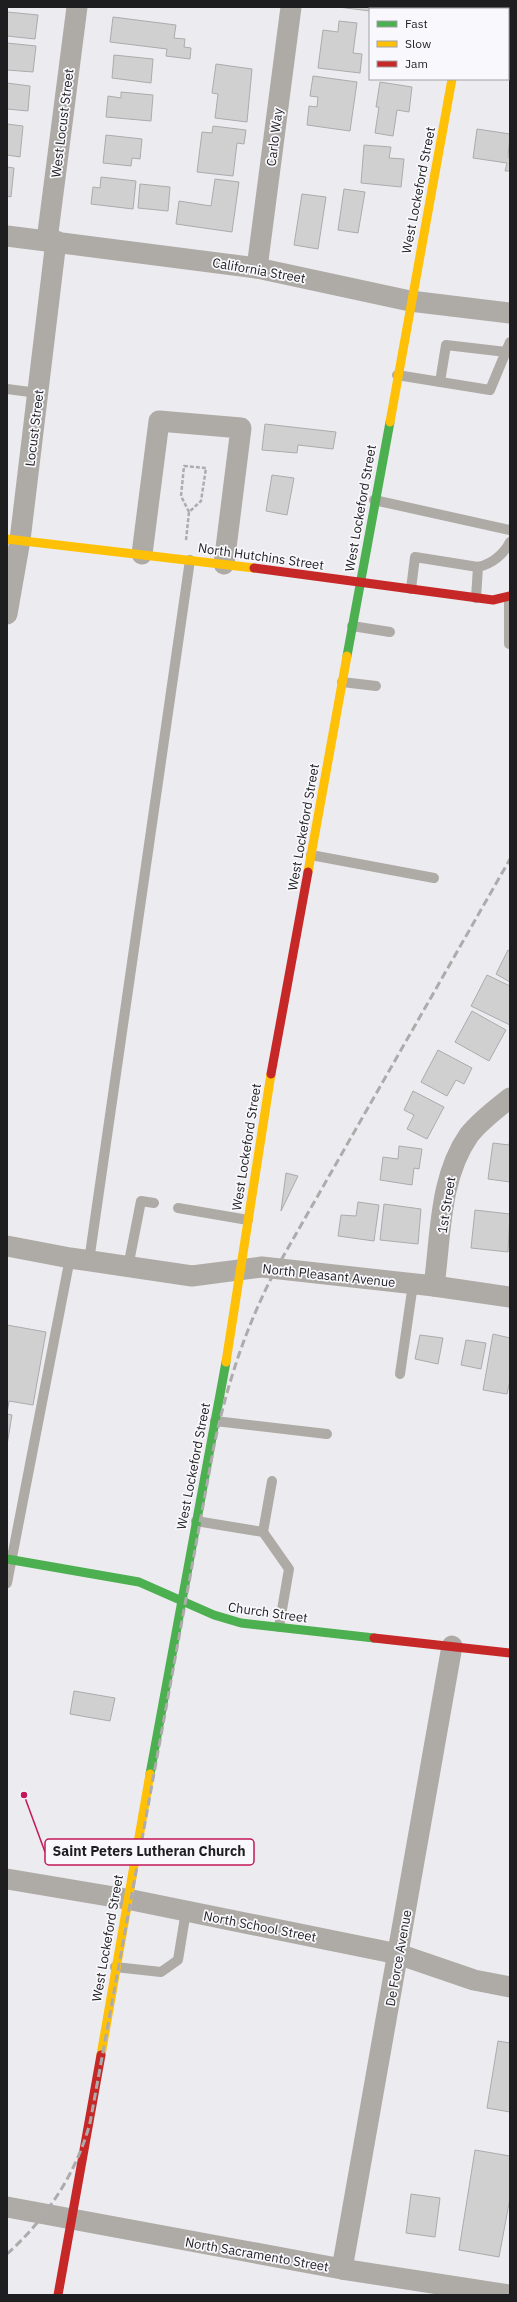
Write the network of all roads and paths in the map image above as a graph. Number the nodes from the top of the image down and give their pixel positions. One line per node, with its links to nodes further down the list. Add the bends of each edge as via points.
1 (77, 7): 5 (street, West Locust Street)
2 (291, 7): 6 (street, Carlo Way)
3 (452, 80): 7 (street, West Lockeford Street)
4 (7, 236): 5 (street, California Street)
5 (51, 240): 6 (street, California Street); 14 (street, Locust Street)
6 (257, 268): 7 (street, California Street)
7 (410, 300): 8 (street, California Street); 11 (street, West Lockeford Street)
8 (510, 313)
9 (510, 342): 10 (lane)
10 (506, 352): 12 (lane, via 490,390); 12 (lane, via 446,345)
11 (397, 375): 12 (lane); 15 (street, West Lockeford Street)
12 (440, 382)
13 (7, 389): 14 (lane)
14 (38, 392): 18 (street, Locust Street)
15 (374, 500): 17 (lane); 24 (street, West Lockeford Street)
16 (189, 512): 16 (path, via 201,501 206,468 184,466 181,496); 21 (path)
17 (510, 530)
18 (14, 539): 20 (street, North Hutchins Street); 28 (street, Locust Street)
19 (510, 542): 23 (lane, via 506,550 488,565)
20 (142, 554): 21 (street, North Hutchins Street); 22 (street, via 159,421 241,428)
21 (186, 559): 22 (street, North Hutchins Street); 41 (lane)
22 (224, 564): 24 (street, North Hutchins Street)
23 (478, 567): 25 (lane, via 416,557); 27 (lane)
24 (360, 583): 25 (street, North Hutchins Street); 29 (street, West Lockeford Street)
25 (412, 590): 27 (street, North Hutchins Street)
26 (510, 596): 27 (street, North Hutchins Street, via 493,600); 31 (lane)
27 (476, 598)
28 (7, 614)
29 (352, 626): 30 (lane); 32 (street, West Lockeford Street)
30 (390, 632)
31 (509, 644)
32 (342, 682): 33 (lane); 34 (street, West Lockeford Street)
33 (376, 686)
34 (312, 855): 35 (lane); 39 (street, West Lockeford Street, via 266,1102)
35 (434, 878)
36 (510, 1098): 45 (street, 1st Street, via 489,1114 470,1134 448,1177)
37 (154, 1203): 42 (lane, via 141,1200)
38 (178, 1208): 39 (lane)
39 (248, 1220): 43 (street, West Lockeford Street)
40 (7, 1246): 41 (street, North Pleasant Avenue)
41 (80, 1260): 42 (street, North Pleasant Avenue); 53 (lane)
42 (128, 1267): 43 (street, North Pleasant Avenue, via 203,1277)
43 (240, 1270): 44 (street, North Pleasant Avenue, via 262,1267); 48 (street, West Lockeford Street)
44 (413, 1284): 45 (street, North Pleasant Avenue); 47 (lane)
45 (434, 1286): 46 (street, North Pleasant Avenue)
46 (510, 1297)
47 (400, 1374)
48 (215, 1421): 49 (lane); 51 (street, West Lockeford Street)
49 (327, 1434)
50 (272, 1481): 52 (lane)
51 (196, 1521): 52 (lane); 55 (street, West Lockeford Street)
52 (263, 1532): 56 (lane, via 288,1569)
53 (9, 1559): 54 (lane); 55 (street, Church Street, via 139,1582)
54 (7, 1583)
55 (181, 1601): 56 (street, Church Street, via 224,1619); 60 (street, West Lockeford Street)
56 (279, 1627): 57 (street, Church Street)
57 (452, 1646): 58 (street, Church Street); 62 (street, De Force Avenue)
58 (510, 1653)
59 (7, 1879): 60 (street, North School Street)
60 (127, 1900): 61 (street, North School Street); 63 (street, West Lockeford Street)
61 (186, 1911): 62 (street, North School Street); 63 (lane, via 178,1960 161,1972)
62 (398, 1954): 64 (street, North School Street, via 474,1980); 67 (street, De Force Avenue)
63 (115, 1967): 66 (street, West Lockeford Street)
64 (510, 1987)
65 (7, 2207): 66 (street, North Sacramento Street)
66 (71, 2219): 67 (street, North Sacramento Street); 68 (street, West Lockeford Street)
67 (342, 2269): 69 (street, North Sacramento Street)
68 (58, 2295)
69 (509, 2295)

